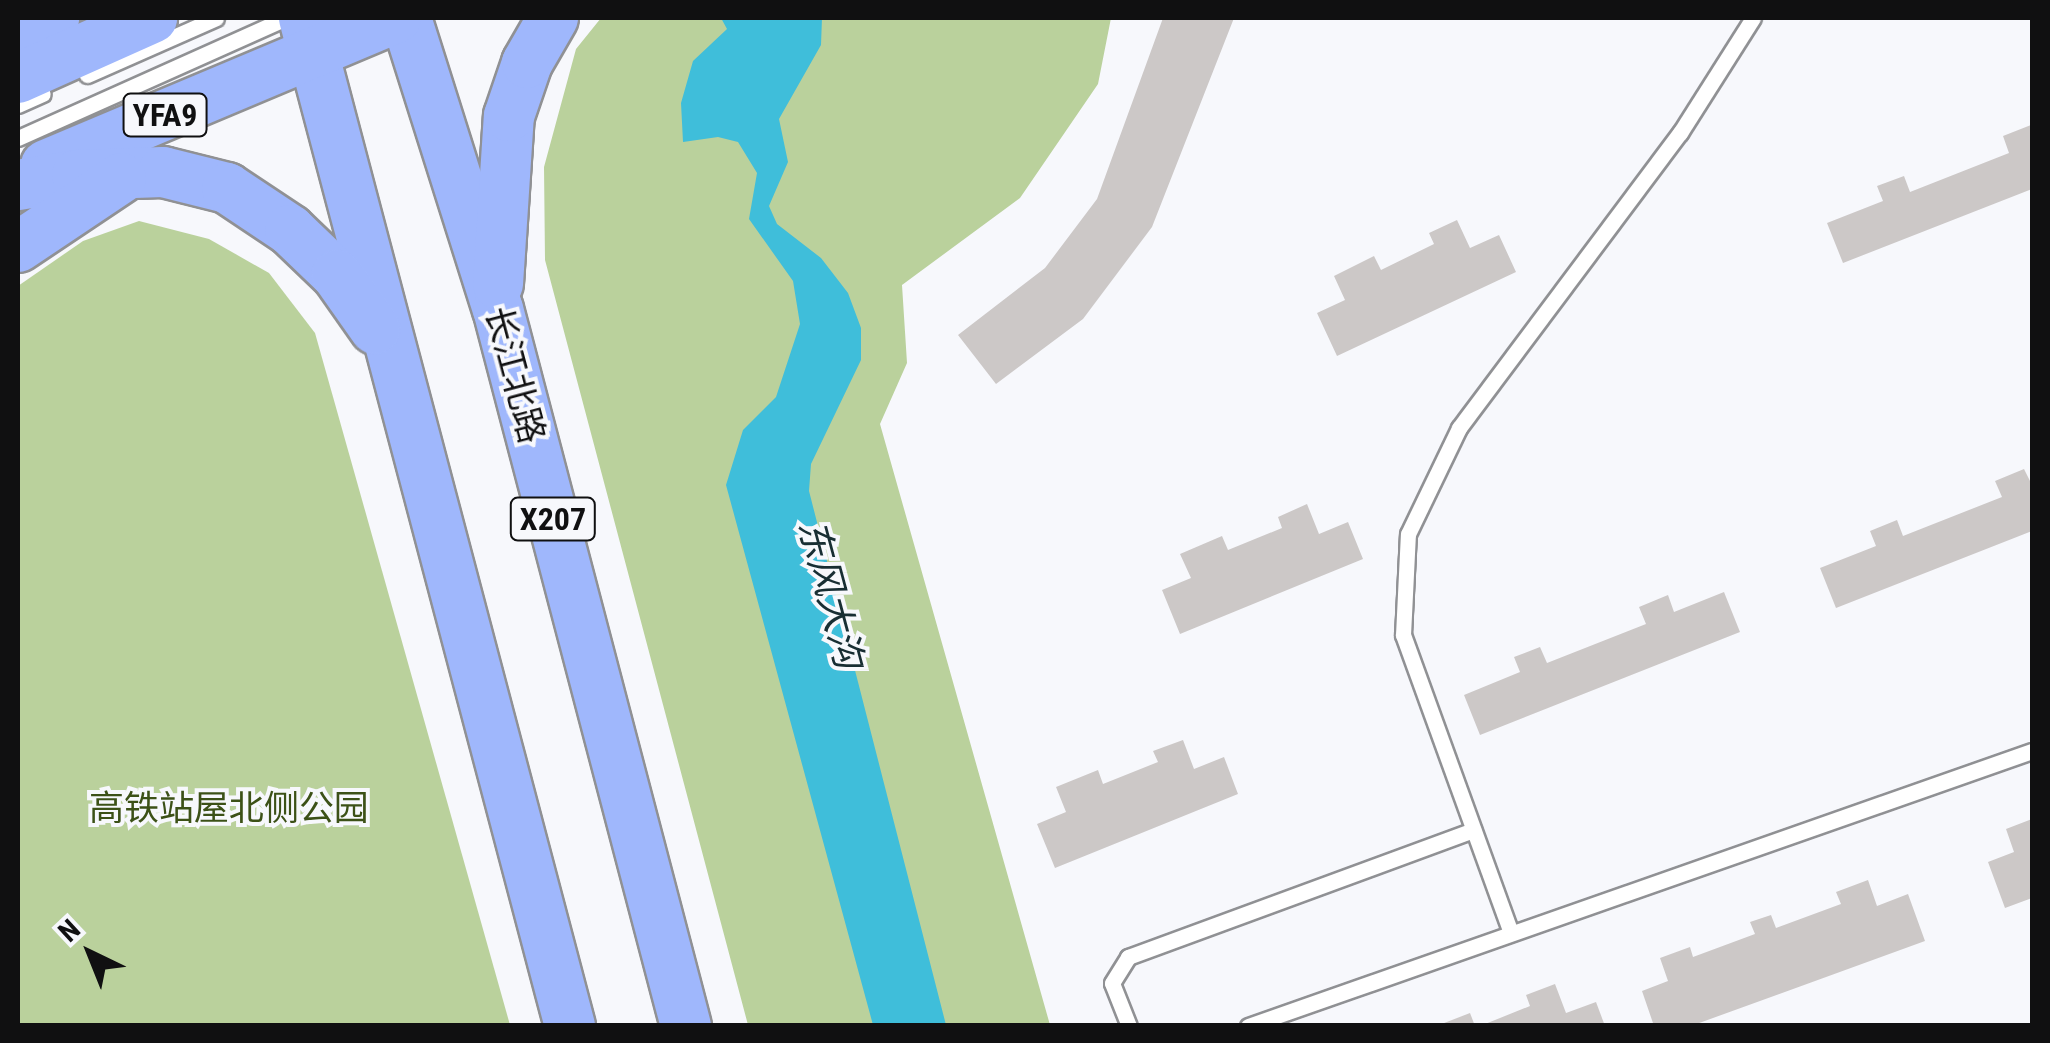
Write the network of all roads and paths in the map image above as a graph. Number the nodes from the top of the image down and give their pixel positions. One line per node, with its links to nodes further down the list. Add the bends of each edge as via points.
1 (152, 18): 8 (main road, YFA9)
2 (216, 18): 9 (lane)
3 (396, 18): 7 (main road, YFA9)
4 (406, 18): 16 (main road, 长江北路 / X207)
5 (554, 18): 16 (main road, via 528,63 510,116)
6 (1754, 18): 19 (lane, via 1680,133 1460,428 1408,534 1403,635)
7 (301, 29): 11 (lane); 13 (main road, YFA9); 17 (main road)
8 (31, 57): 10 (lane)
9 (72, 81)
10 (18, 105)
11 (18, 138)
12 (162, 172): 14 (main road, via 77,174); 15 (main road, via 119,178); 17 (main road, via 227,188 290,230 337,275)
13 (18, 176)
14 (18, 185)
15 (18, 247)
16 (498, 310): 22 (main road, 长江北路 / X207)
17 (391, 350): 21 (main road)
18 (2032, 751): 20 (lane)
19 (1473, 830): 20 (lane); 23 (lane, via 1128,956 1112,983)
20 (1511, 933): 24 (lane)
21 (570, 1026)
22 (686, 1026)
23 (1129, 1026)
24 (1248, 1026)

